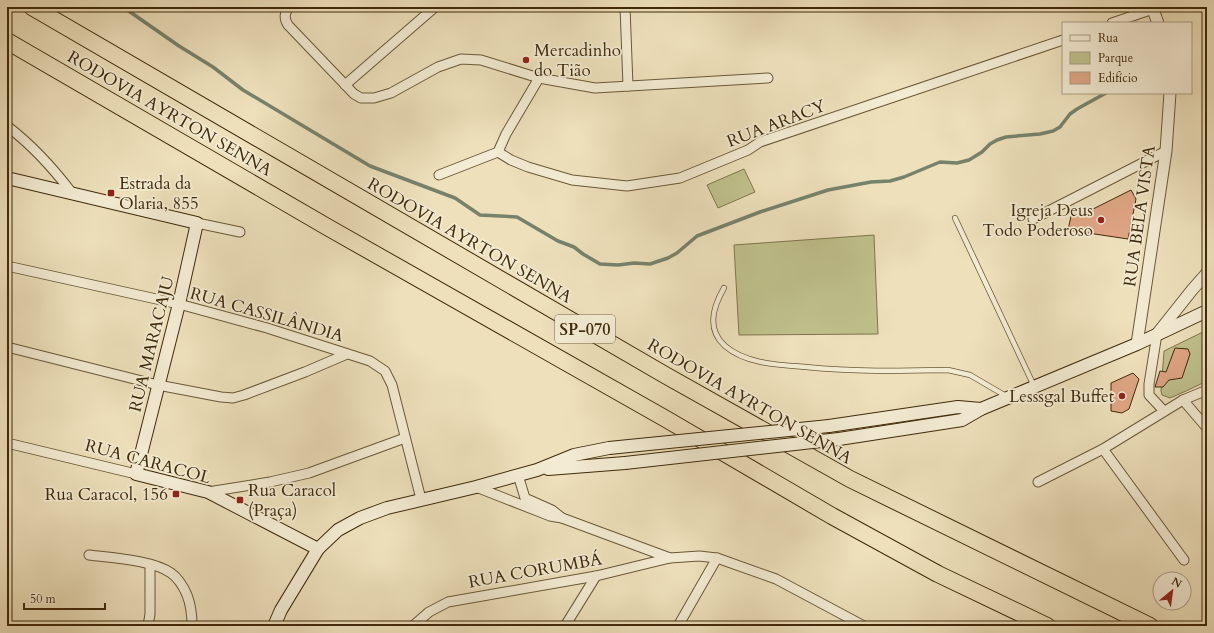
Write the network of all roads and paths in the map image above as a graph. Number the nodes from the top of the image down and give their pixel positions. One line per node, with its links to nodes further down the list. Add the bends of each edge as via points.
1 (32, 7): 68 (highway, RODOVIA AYRTON SENNA / SP-070, via 651,367 850,479)
2 (435, 7): 12 (street)
3 (625, 7): 13 (street)
4 (1155, 8): 6 (street); 7 (street)
5 (287, 10): 12 (street, via 285,19 288,25)
6 (1115, 22)
7 (1158, 22)
8 (1062, 40): 17 (street, RUA ARACY, via 760,142 748,150 680,178 627,186 572,180 528,167)
9 (7, 41): 67 (highway, RODOVIA AYRTON SENNA / SP-070, via 832,516 938,574)
10 (539, 78): 12 (street, via 481,60 462,59 438,67 391,93 374,98 361,98); 13 (street, via 595,88); 17 (street)
11 (768, 78): 13 (street)
12 (346, 85)
13 (628, 86)
14 (1170, 94): 16 (street, RUA BELA VISTA)
15 (7, 126): 20 (street, via 44,158)
16 (1166, 151): 22 (street); 31 (street, RUA BELA VISTA)
17 (498, 152): 18 (street)
18 (439, 175)
19 (7, 178): 20 (main road)
20 (72, 193): 23 (main road)
21 (955, 218): 35 (lane)
22 (1033, 219)
23 (197, 222): 24 (street); 28 (main road, RUA MARACAJU)
24 (240, 232)
25 (7, 266): 28 (street, RUA CASSILÂNDIA)
26 (1207, 273): 30 (street)
27 (724, 288): 37 (lane, via 714,309 712,322 724,345 738,355 778,365 816,368 961,372)
28 (179, 304): 33 (street, RUA CASSILÂNDIA, via 267,328); 34 (main road, RUA MARACAJU)
29 (1207, 311): 30 (main road)
30 (1157, 334): 31 (main road); 40 (street, via 1149,394)
31 (1137, 344): 35 (main road)
32 (7, 347): 34 (street)
33 (347, 354): 34 (street, via 233,398); 42 (street, RUA CASSILÂNDIA, via 370,361 385,371 392,385)
34 (158, 385): 46 (main road, RUA MARACAJU)
35 (1034, 387): 37 (main road)
36 (1207, 390): 38 (street)
37 (1010, 398): 39 (main road)
38 (1183, 400): 40 (street); 41 (street)
39 (981, 409): 45 (main road, bridge, via 962,420 838,439 625,463); 45 (main road, bridge, via 958,407 829,426 609,448 574,455)
40 (1164, 411): 44 (street)
41 (1207, 428)
42 (405, 438): 50 (street, via 309,474); 51 (street, RUA CASSILÂNDIA)
43 (7, 443): 46 (street, RUA CARACOL)
44 (1103, 449): 48 (street); 57 (street)
45 (537, 470): 47 (main road)
46 (136, 474): 50 (main road, RUA CARACOL)
47 (518, 475): 49 (main road); 52 (street, via 525,498 552,510)
48 (1038, 482)
49 (476, 487): 51 (main road); 52 (street, via 550,516)
50 (208, 492): 53 (main road, RUA CARACOL)
51 (421, 499): 53 (main road, via 360,518 338,530)
52 (562, 518): 55 (street)
53 (318, 549): 62 (main road)
54 (89, 555): 58 (street)
55 (670, 558): 56 (street); 59 (street, RUA CORUMBÁ)
56 (717, 558): 65 (street); 66 (street, via 776,579)
57 (1184, 560)
58 (150, 565): 60 (street); 61 (street, via 172,574 179,581 191,608)
59 (596, 576): 63 (street, RUA CORUMBÁ, via 448,602 428,612); 64 (street)
60 (148, 626)
61 (192, 626)
62 (274, 626)
63 (413, 626)
64 (565, 626)
65 (678, 626)
66 (864, 626)
67 (1047, 626)
68 (1150, 626)

